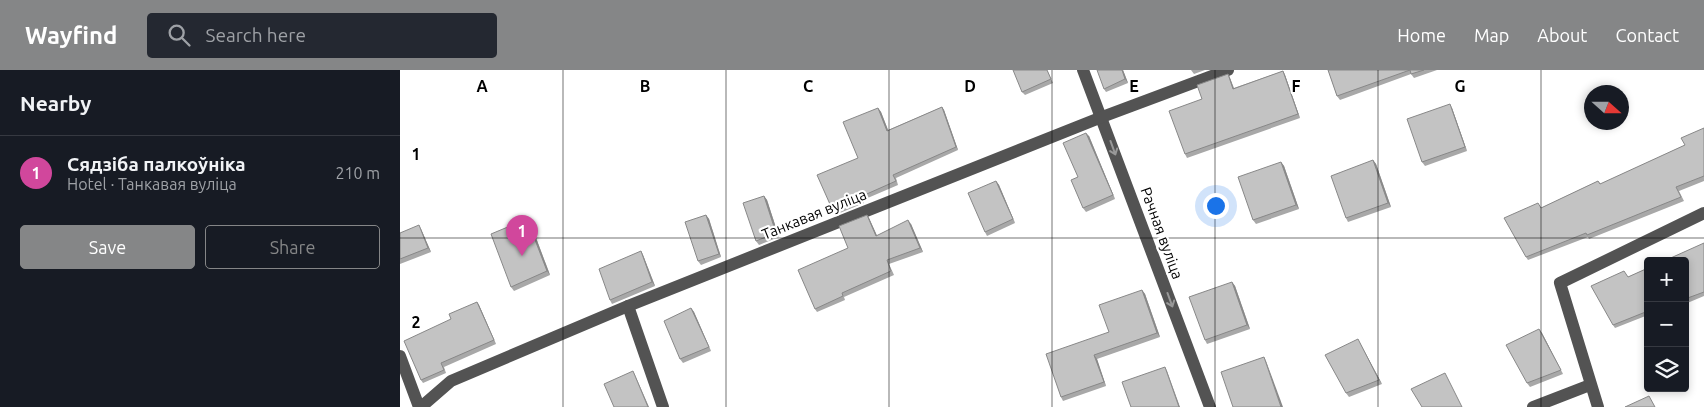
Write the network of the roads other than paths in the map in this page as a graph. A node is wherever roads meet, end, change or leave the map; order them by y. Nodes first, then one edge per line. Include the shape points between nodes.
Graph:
1 (1083, 70) edge
2 (1228, 70) edge
3 (1102, 117) junction
4 (1704, 213) edge
5 (628, 306) junction
6 (400, 356) edge
7 (1590, 385) junction
8 (420, 407) edge
9 (663, 407) edge
10 (1210, 407) edge
11 (1533, 407) edge
12 (1598, 407) edge

1 - 3 street, Рачная вуліца
2 - 3 street, Танкавая вуліца
3 - 5 street, Танкавая вуліца
3 -> 10 street, Рачная вуліца
4 - 7 street via 1560,283
5 - 8 street, Танкавая вуліца via 451,381
5 - 9 street
6 - 8 street, Танкавая вуліца
7 - 11 street
7 - 12 street

